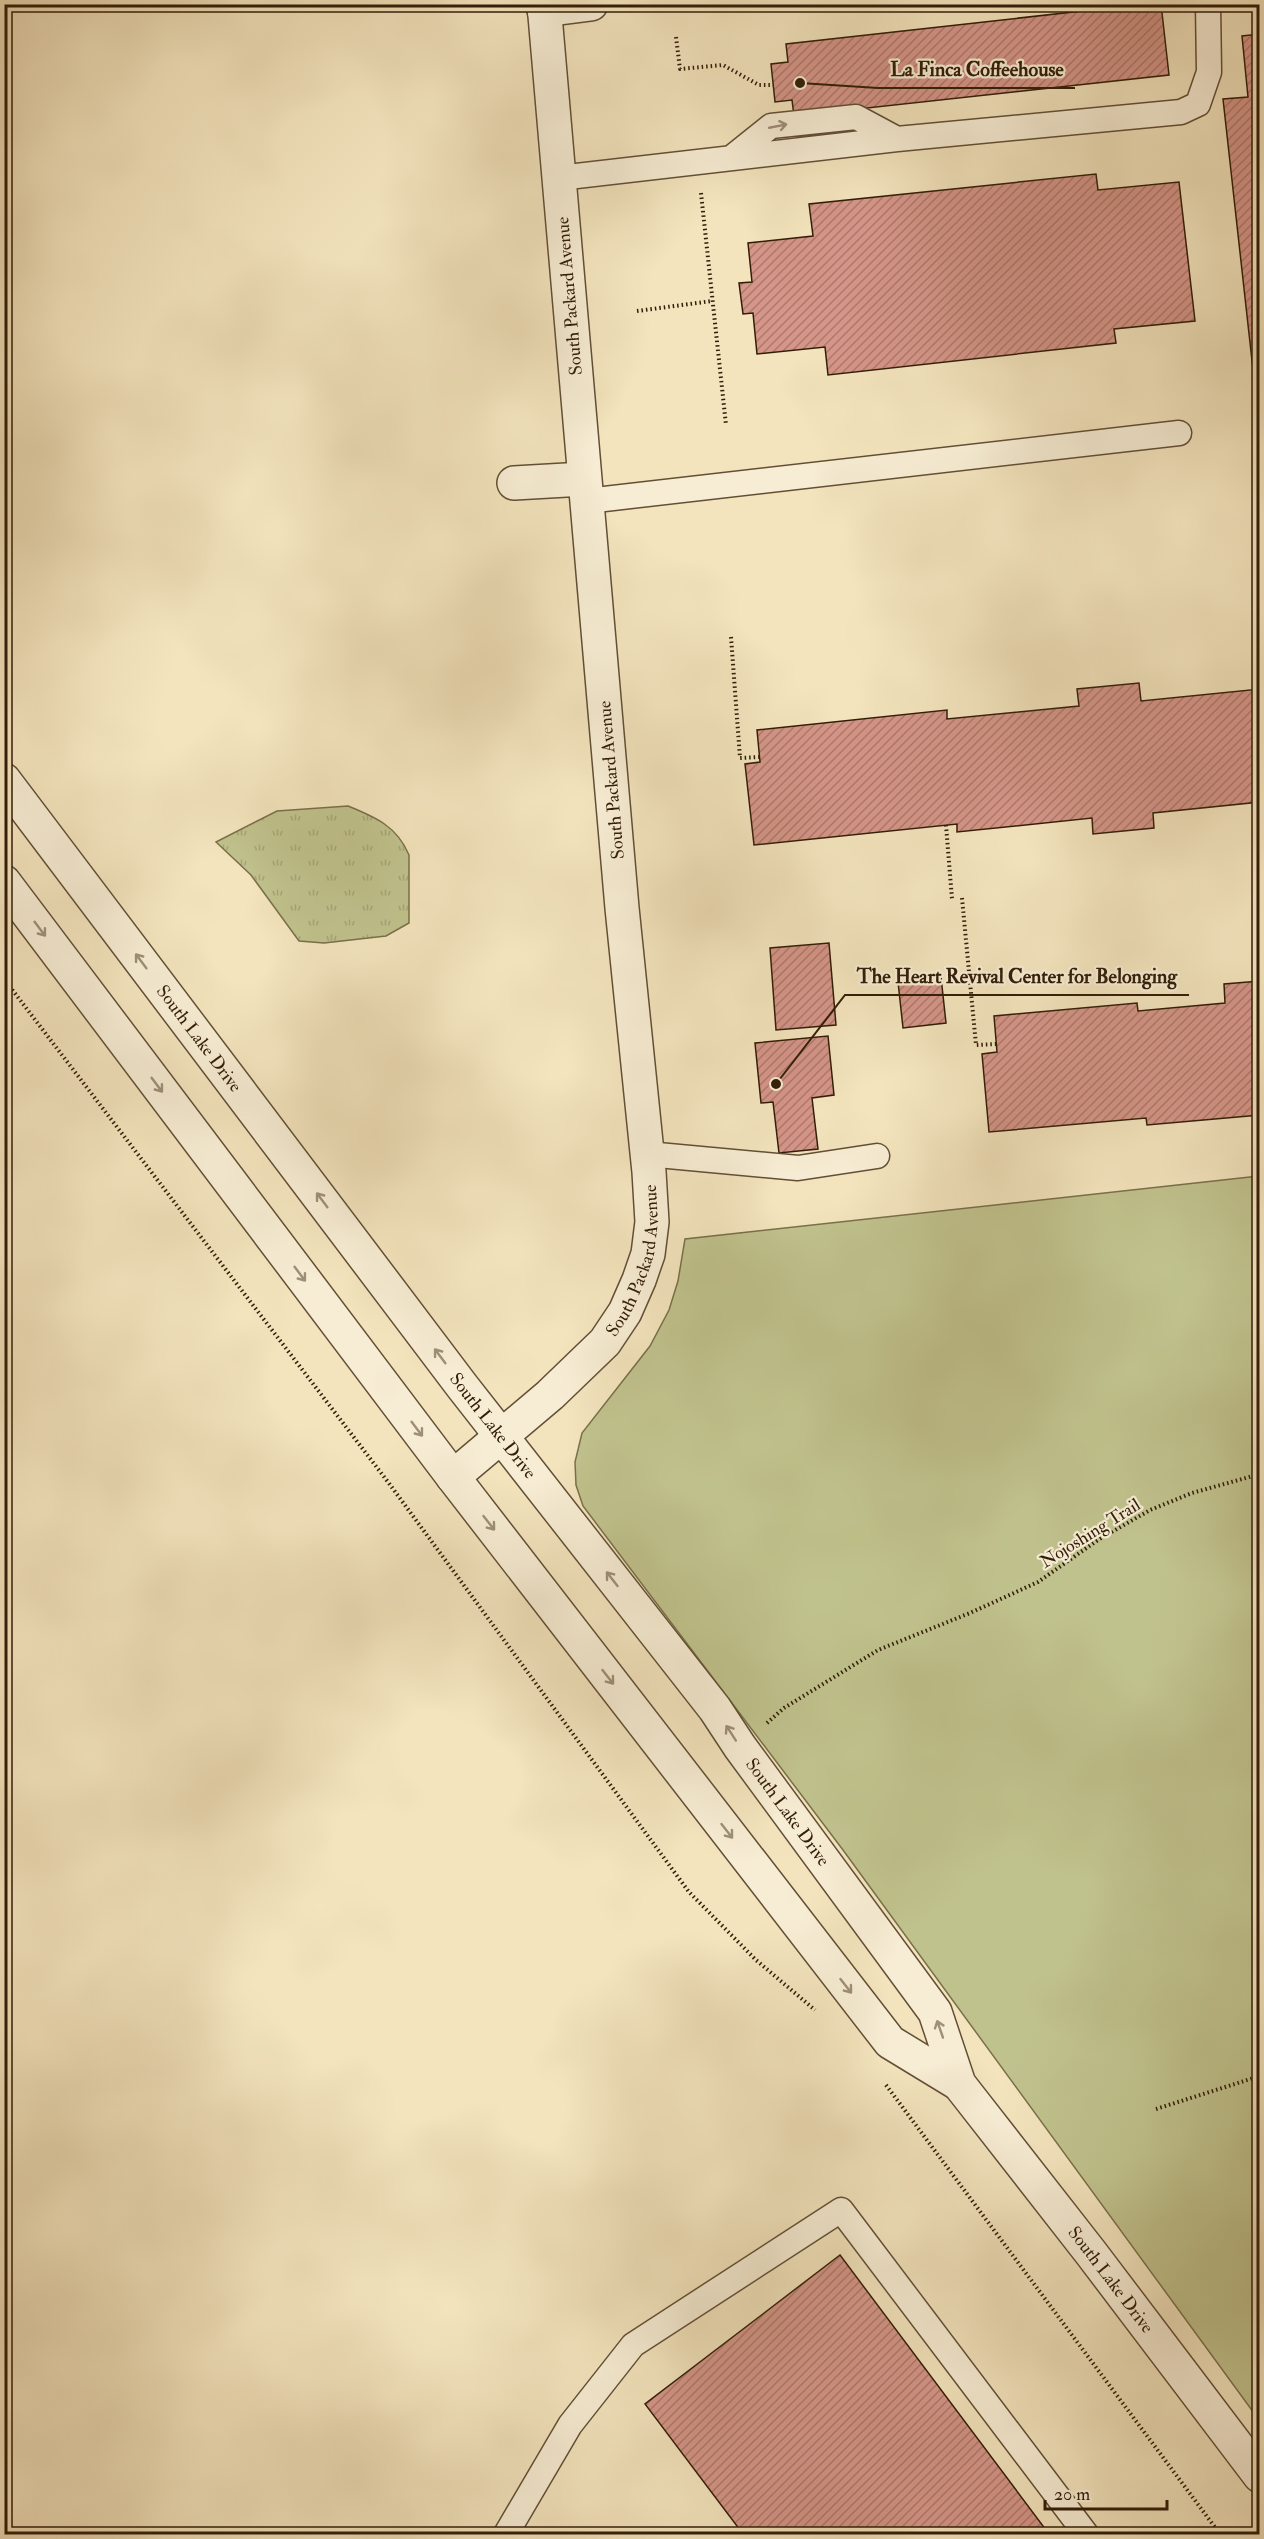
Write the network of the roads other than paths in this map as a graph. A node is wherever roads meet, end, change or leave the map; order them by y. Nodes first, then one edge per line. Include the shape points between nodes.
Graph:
1 (591, 4) edge
2 (1208, 4) edge
3 (544, 7) edge
4 (559, 178) junction
5 (1179, 433) dead end
6 (514, 483) dead end
7 (586, 490) junction
8 (4, 780) edge
9 (4, 882) edge
10 (647, 1154) junction
11 (878, 1156) dead end
12 (501, 1435) junction
13 (453, 1477) junction
14 (959, 2084) junction
15 (1260, 2476) edge
16 (506, 2535) edge
17 (1086, 2535) edge

1 - 3 street
2 - 4 lane via 1209,72 1198,104 1181,112 897,139
3 - 4 street, South Packard Avenue
4 - 7 street, South Packard Avenue
5 - 7 lane
6 - 7 street
7 - 10 street, South Packard Avenue
12 -> 8 street, South Lake Drive
9 -> 13 street, South Lake Drive
10 - 11 lane via 798,1168
10 - 12 street, South Packard Avenue via 652,1222 648,1254 625,1312 605,1342
12 - 13 street, South Packard Avenue
14 -> 12 street, South Lake Drive via 935,2012 715,1709
13 -> 14 street, South Lake Drive via 890,2042
14 - 15 street, South Lake Drive
16 - 17 lane via 570,2425 633,2345 842,2210

